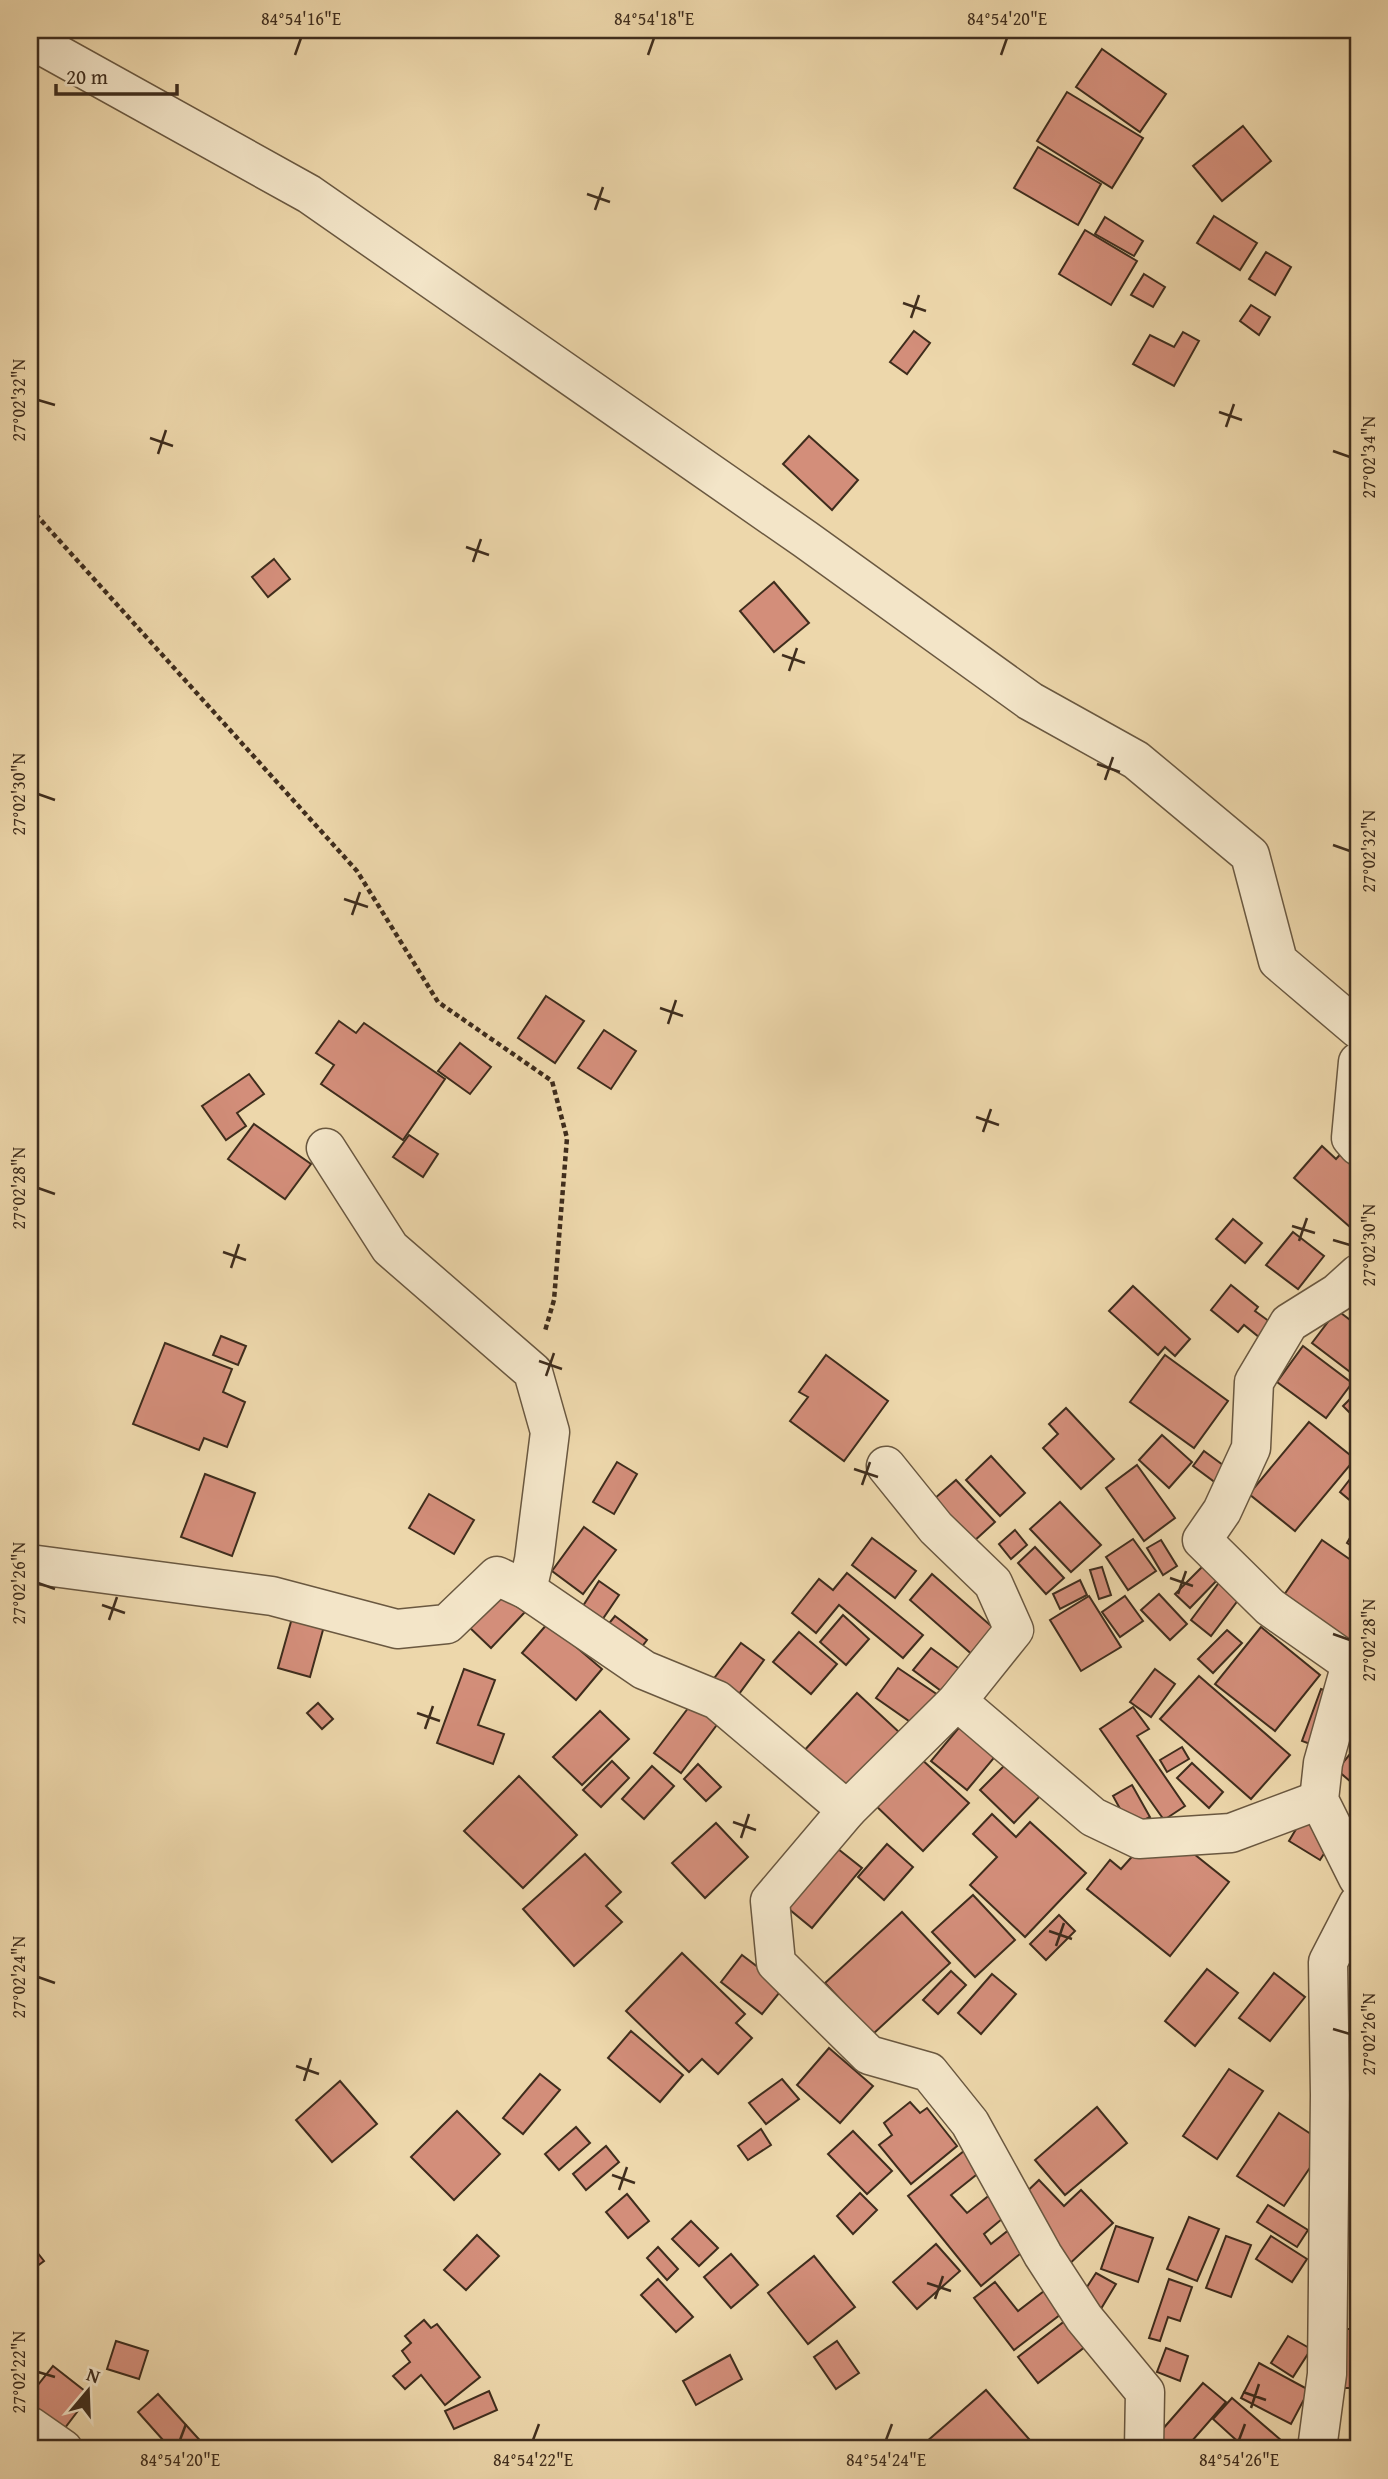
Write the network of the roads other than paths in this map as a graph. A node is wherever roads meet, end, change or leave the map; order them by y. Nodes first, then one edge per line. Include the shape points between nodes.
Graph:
1 (30, 39) edge
2 (1358, 1030) edge
3 (1358, 1062) edge
4 (1358, 1146) edge
5 (326, 1148) dead end
6 (1358, 1273) edge
7 (887, 1466) dead end
8 (30, 1564) edge
9 (527, 1590) junction
10 (1354, 1661) edge
11 (957, 1701) junction
12 (1319, 1800) junction
13 (847, 1810) junction
14 (1358, 1878) edge
15 (1358, 1904) edge
16 (1344, 2218) edge
17 (30, 2426) edge
18 (63, 2449) edge
19 (1144, 2449) edge
20 (1317, 2449) edge

1 - 2 street via 309,194 1030,701 1136,760 1250,855 1278,961
3 - 4 street via 1351,1138
5 - 9 street via 390,1248 533,1371 550,1432
6 - 10 street via 1337,1293 1289,1323 1254,1382 1251,1448 1222,1511 1202,1540 1269,1607
7 - 11 street via 936,1528 993,1583 1014,1630
8 - 9 street via 272,1596 397,1629 447,1624 497,1576
9 - 13 street via 644,1670 718,1700
10 - 12 street via 1323,1763
11 - 12 street via 1093,1817 1139,1839 1231,1833
11 - 13 street
12 - 14 street
13 - 19 street via 770,1901 776,1963 869,2055 929,2072 970,2123 1042,2255 1084,2318 1145,2392
15 - 16 street via 1328,1962
16 - 20 street
17 - 18 street

